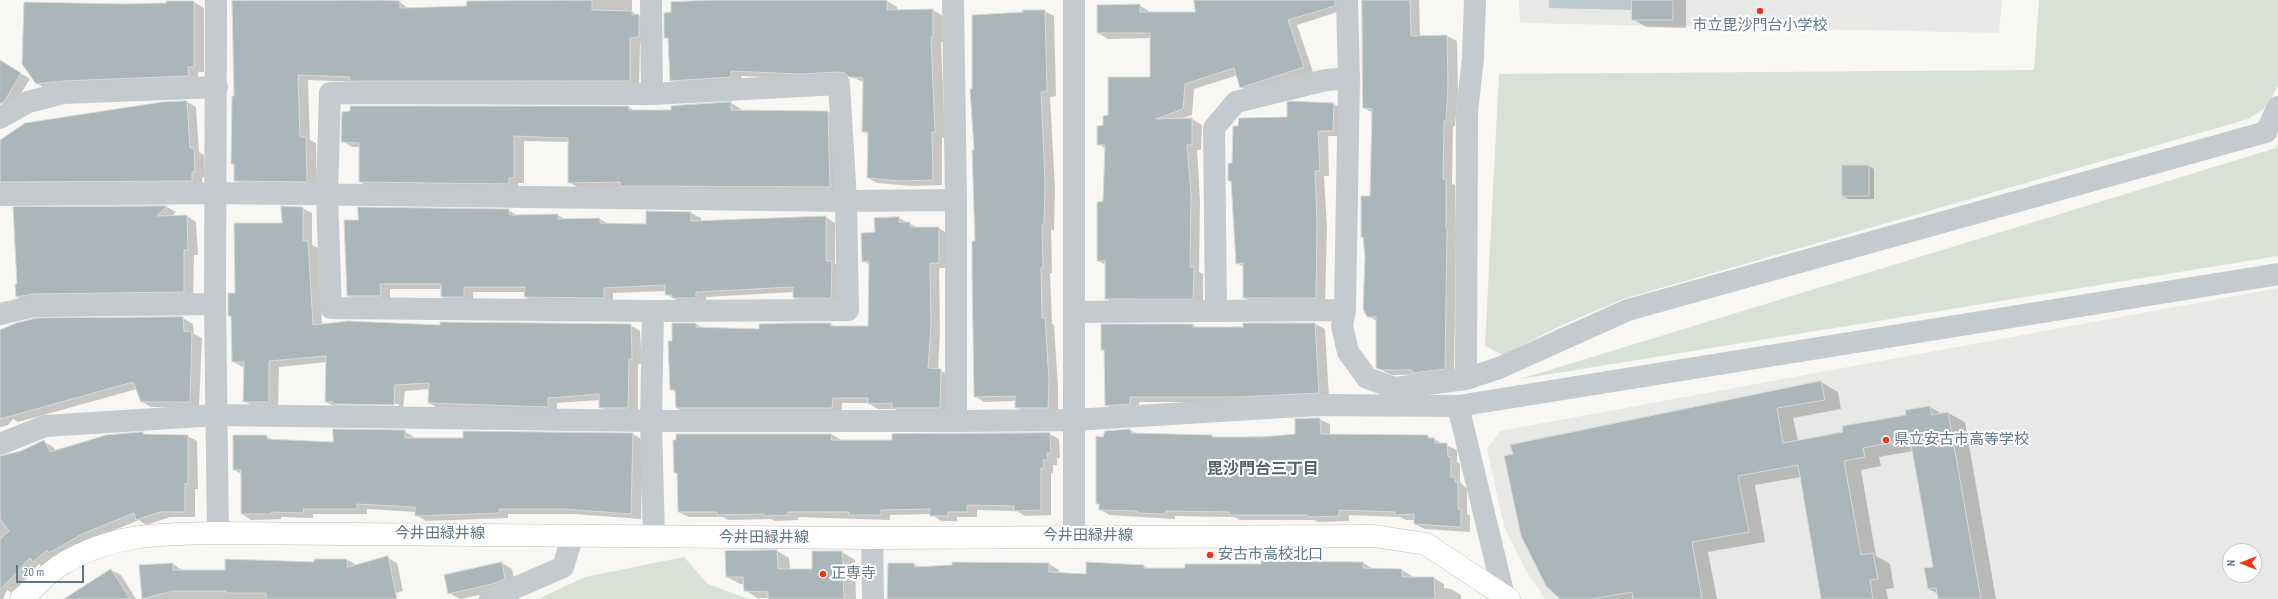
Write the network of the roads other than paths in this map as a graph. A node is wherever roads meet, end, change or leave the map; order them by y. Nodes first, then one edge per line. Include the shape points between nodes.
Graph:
1 (216, 0) edge
2 (651, 0) edge
3 (953, 0) edge
4 (1074, 0) edge
5 (1348, 0) edge
6 (1475, 0) edge
7 (1349, 78) junction
8 (217, 87) junction
9 (652, 94) junction
10 (2278, 107) edge
11 (0, 118) edge
12 (215, 193) junction
13 (0, 195) edge
14 (327, 195) junction
15 (956, 200) junction
16 (846, 201) junction
17 (2278, 274) edge
18 (215, 304) junction
19 (1216, 310) junction
20 (1344, 310) junction
21 (653, 311) junction
22 (1075, 312) junction
23 (0, 314) edge
24 (1466, 379) junction
25 (1458, 406) junction
26 (217, 415) junction
27 (1074, 420) junction
28 (651, 421) junction
29 (956, 421) junction
30 (0, 444) edge
31 (218, 533) junction
32 (572, 535) junction
33 (1074, 536) junction
34 (654, 537) junction
35 (872, 538) junction
36 (1506, 597) edge
37 (21, 599) edge
38 (490, 599) edge
39 (873, 599) edge

1 - 8 street
2 - 9 street
3 - 15 street
4 - 22 street
5 - 7 street
6 - 24 street via 1473,58 1467,112
7 - 19 street via 1326,80 1236,102 1214,128
7 - 20 street
8 - 11 street via 63,92 28,102
8 - 12 street
9 - 14 street via 330,93
9 - 16 street via 839,84
10 - 24 street via 2266,132 1628,310 1499,368
12 - 13 street
12 - 14 street
12 - 18 street
14 - 16 street
14 - 21 street via 331,308
15 - 16 street
15 - 29 street
16 - 21 street via 848,310
17 - 25 street
18 - 23 street via 34,306
18 - 26 street
19 - 20 street
19 - 22 street
20 - 24 street via 1342,326 1348,352 1367,378 1395,388
21 - 28 street
22 - 27 street
25 - 27 street via 1316,405
25 - 36 street
26 - 28 street
26 - 30 street via 45,426
26 - 31 street
27 - 29 street
27 - 33 street
28 - 29 street
28 - 34 street
31 - 32 main road, 今井田緑井線
31 - 37 main road, 今井田緑井線 via 153,534 103,544 63,564
32 - 34 main road, 今井田緑井線
32 - 38 street via 563,567
33 - 35 main road, 今井田緑井線
33 - 36 main road, 今井田緑井線 via 1374,536 1426,544
34 - 35 main road, 今井田緑井線
35 - 39 street

